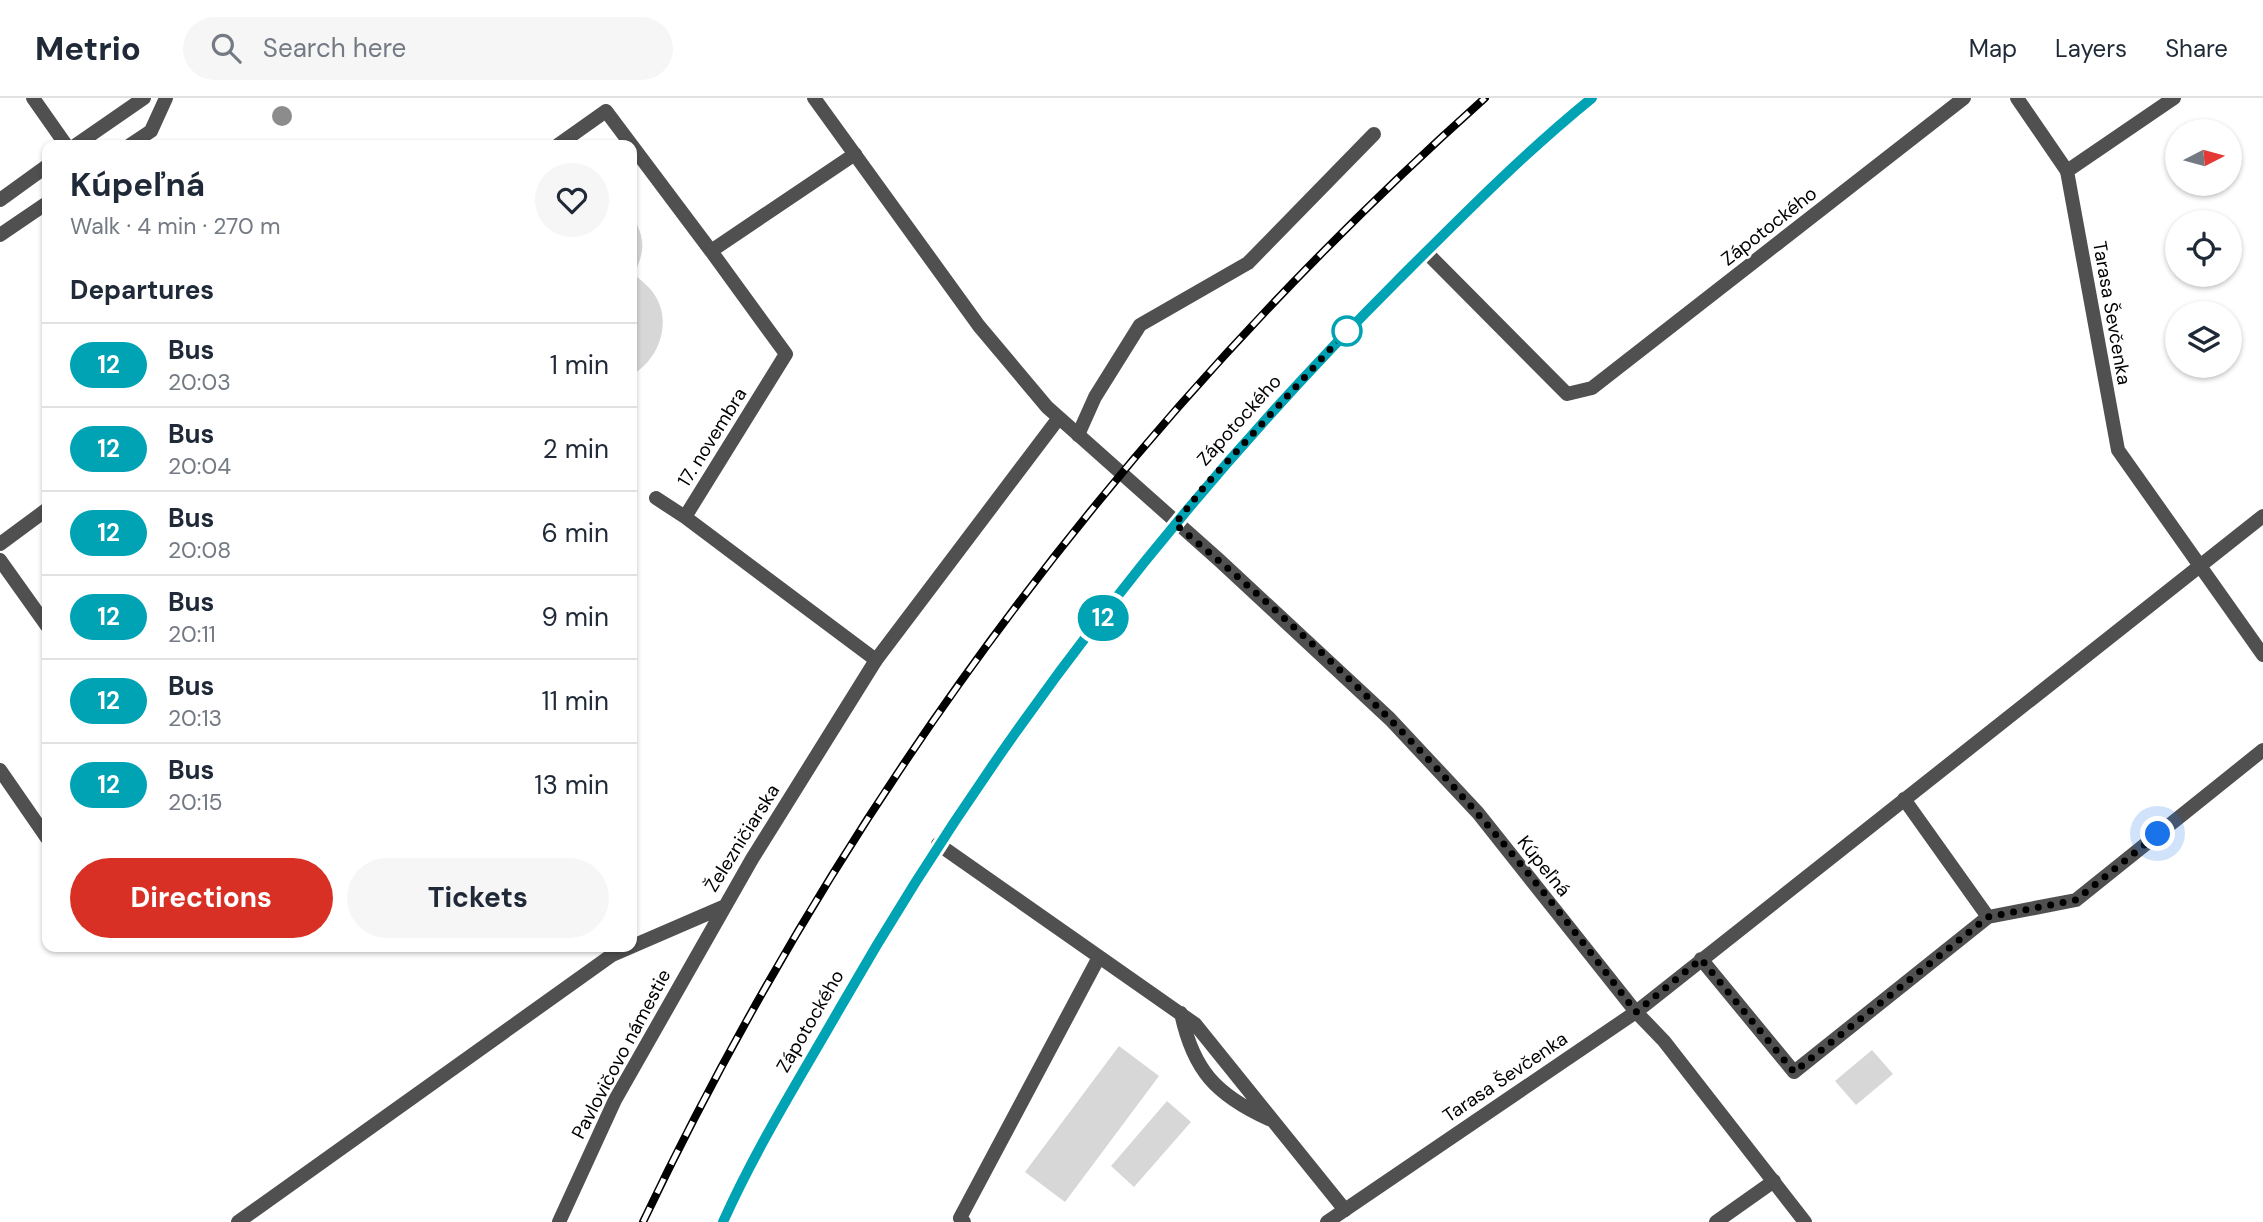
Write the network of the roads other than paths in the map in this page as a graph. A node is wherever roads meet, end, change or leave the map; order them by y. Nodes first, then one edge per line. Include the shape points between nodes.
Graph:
1 (33, 98) edge
2 (144, 98) edge
3 (166, 98) edge
4 (814, 98) edge
5 (1592, 98) edge
6 (1964, 98) edge
7 (2017, 98) edge
8 (2174, 98) edge
9 (1374, 134) dead end
10 (62, 140) edge
11 (83, 140) edge
12 (138, 140) edge
13 (565, 140) edge
14 (628, 140) edge
15 (637, 153) edge
16 (855, 154) junction
17 (42, 169) edge
18 (2067, 170) junction
19 (4, 194) edge
20 (42, 206) edge
21 (0, 235) edge
22 (710, 251) junction
23 (1426, 252) junction
24 (1058, 419) junction
25 (1078, 435) junction
26 (656, 498) dead end
27 (42, 513) edge
28 (2263, 516) edge
29 (685, 517) junction
30 (1175, 524) junction
31 (0, 544) edge
32 (0, 560) edge
33 (2199, 566) junction
34 (42, 619) edge
35 (2263, 654) edge
36 (876, 660) junction
37 (2263, 750) edge
38 (0, 770) edge
39 (1904, 799) junction
40 (42, 831) edge
41 (938, 844) junction
42 (723, 907) junction
43 (1988, 917) junction
44 (637, 944) edge
45 (619, 952) edge
46 (1099, 957) junction
47 (1701, 959) junction
48 (1636, 1012) junction
49 (1181, 1013) junction
50 (1274, 1122) junction
51 (1774, 1181) junction
52 (1345, 1210) junction
53 (961, 1221) edge
54 (238, 1222) edge
55 (559, 1222) edge
56 (723, 1222) edge
57 (1326, 1222) edge
58 (1716, 1222) edge
59 (1805, 1222) edge

1 - 10 street
2 - 11 street
3 - 12 street via 151,131
4 - 16 street, Kúpeľná
5 - 23 street, Zápotockého via 1544,137
6 - 23 street, Zápotockého via 1592,388 1567,394
7 - 18 street
8 - 18 street
9 - 25 street via 1248,263 1140,325 1095,397
13 - 14 street, 17. novembra via 606,111
15 - 22 street, 17. novembra
16 - 22 street
16 - 24 street, Kúpeľná via 979,326
17 - 19 street
18 - 33 street, Tarasa Ševčenka via 2118,450
20 - 21 street
22 - 29 street, 17. novembra via 786,354
23 - 30 street, Zápotockého via 1338,340
24 - 25 street, Kúpeľná
24 - 36 street, Železničiarska
25 - 30 street, Kúpeľná
26 - 29 street
27 - 31 street
28 - 33 street, Tarasa Ševčenka
29 - 36 street, 17. novembra
30 - 41 street, Zápotockého via 1024,722
30 - 48 street, Kúpeľná via 1390,719 1478,813
32 - 34 street
33 - 35 street, Tarasa Ševčenka
33 - 39 street, Tarasa Ševčenka
36 - 42 street, Železničiarska
37 - 43 street via 2076,900
38 - 40 street
39 - 43 street
39 - 47 street, Tarasa Ševčenka
41 - 46 street
41 - 56 street, Zápotockého via 787,1101
42 - 44 street, Železničiarska
42 - 55 street, Pavlovičovo námestie via 615,1100
43 - 47 street via 1794,1072
45 - 54 street, Železničiarska
46 - 49 street
46 - 53 street
47 - 48 street, Tarasa Ševčenka
48 - 51 street, Kúpeľná
48 - 52 street, Tarasa Ševčenka
49 - 50 street via 1195,1024
49 - 50 street via 1188,1048 1208,1077 1238,1105
50 - 52 street
51 - 58 street
51 - 59 street, Kúpeľná
52 - 57 street, Tarasa Ševčenka

